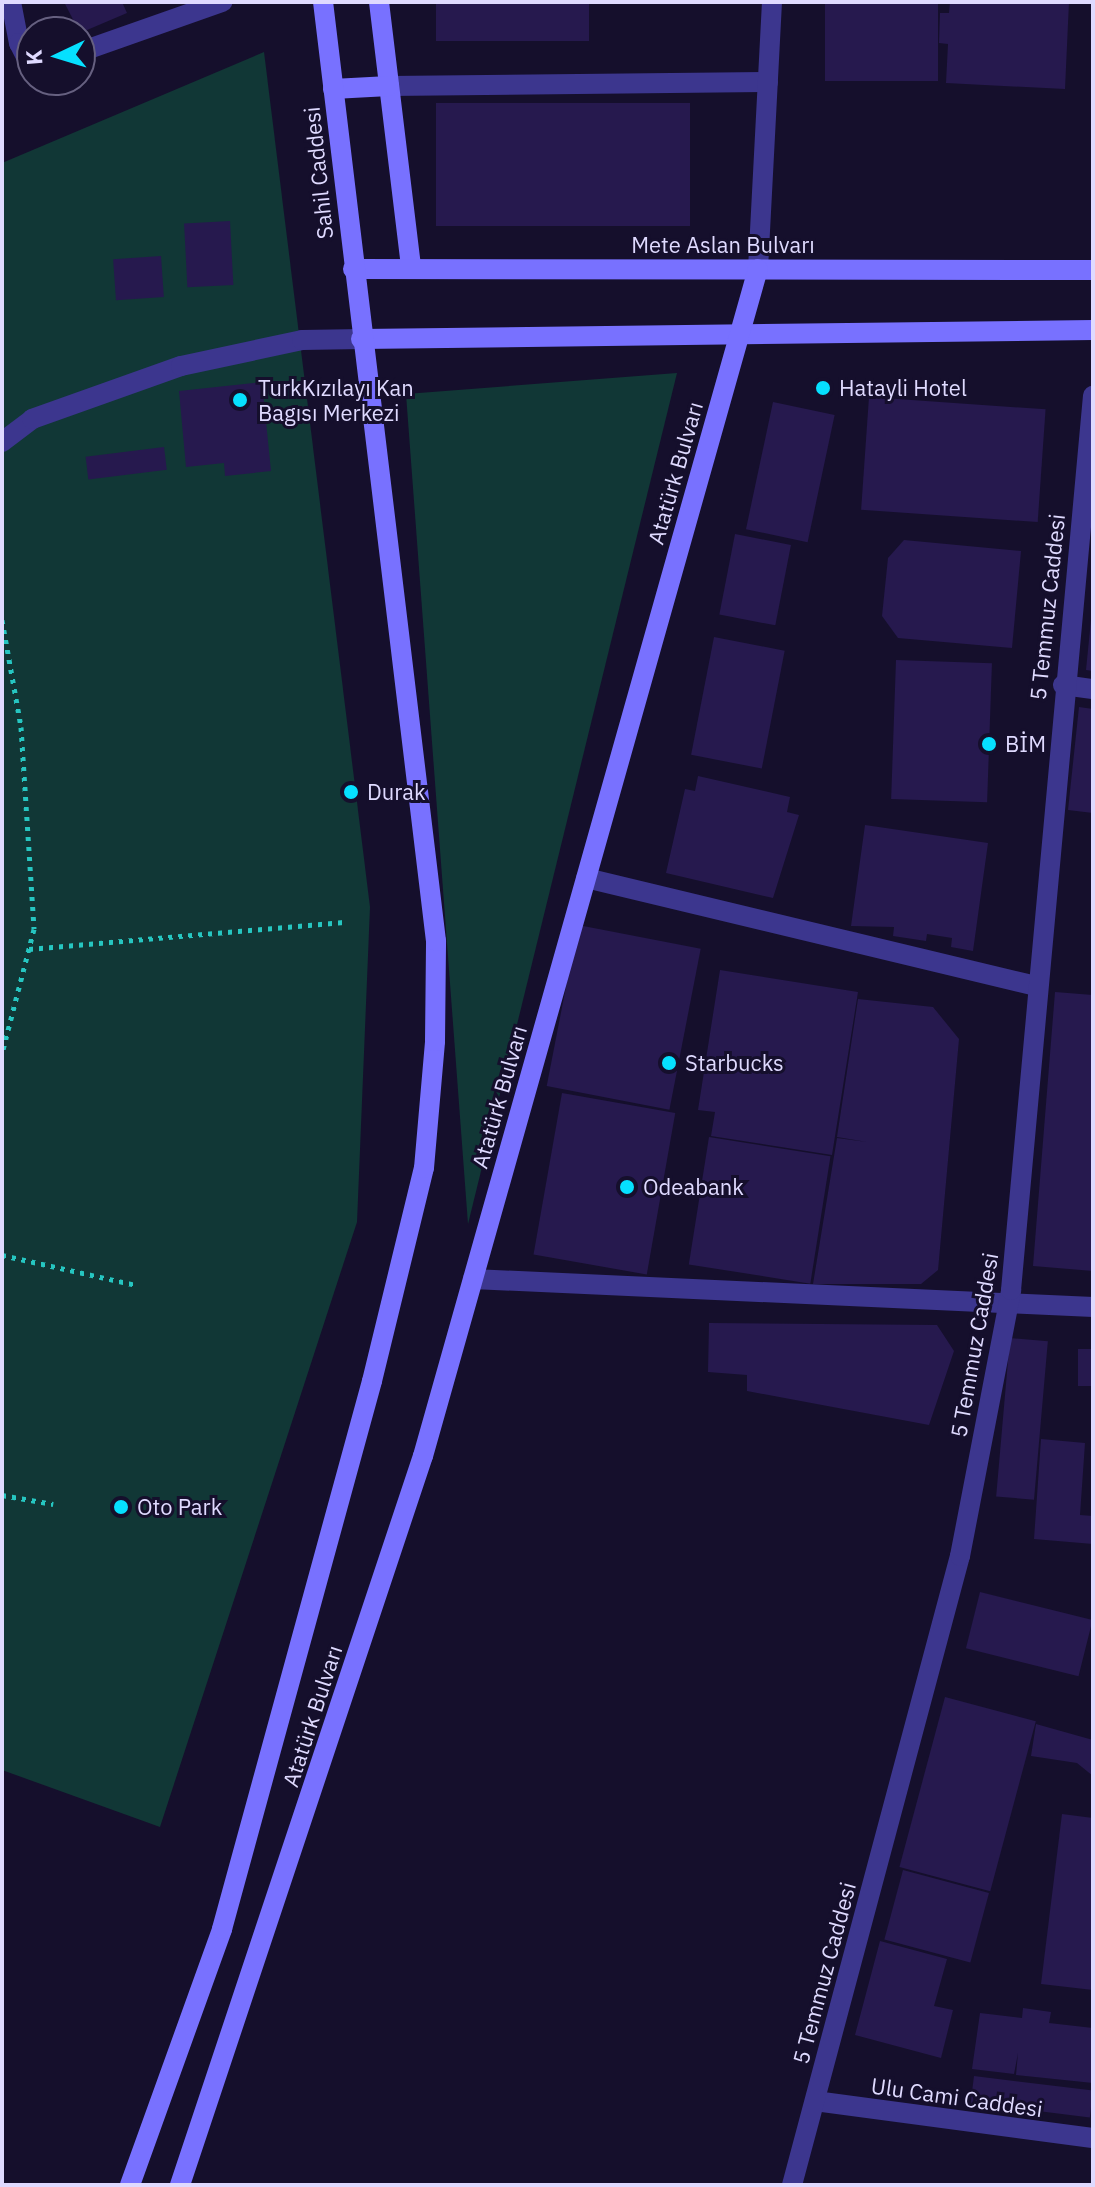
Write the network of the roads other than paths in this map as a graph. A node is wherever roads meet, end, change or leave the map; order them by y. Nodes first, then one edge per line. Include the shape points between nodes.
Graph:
1 (11, 2) edge
2 (222, 2) edge
3 (323, 2) edge
4 (379, 2) edge
5 (772, 2) edge
6 (10, 44) edge
7 (96, 46) edge
8 (768, 82) junction
9 (389, 86) junction
10 (333, 89) junction
11 (411, 266) junction
12 (353, 269) junction
13 (758, 269) junction
14 (1093, 270) edge
15 (1093, 330) edge
16 (361, 339) junction
17 (739, 339) junction
18 (1093, 396) edge
19 (2, 442) edge
20 (1063, 685) junction
21 (1093, 689) edge
22 (586, 878) junction
23 (1036, 986) junction
24 (473, 1279) junction
25 (1008, 1305) junction
26 (1093, 1307) edge
27 (815, 2101) junction
28 (1093, 2138) edge
29 (130, 2185) edge
30 (180, 2185) edge
31 (792, 2185) edge

1 - 6 street
2 - 7 street
3 - 10 street, Sahil Caddesi
4 - 9 street
5 - 8 street, Atatürk Bulvarı
8 - 9 street
8 - 13 street, Atatürk Bulvarı
9 - 10 street
9 - 11 street
10 - 12 street, Sahil Caddesi
11 - 12 street, Mete Aslan Bulvarı
11 - 13 street, Mete Aslan Bulvarı
12 - 16 street, Sahil Caddesi
13 - 14 street, Mete Aslan Bulvarı
13 - 17 street, Atatürk Bulvarı
15 - 17 street
16 - 17 street
16 - 19 street via 302,340 181,366 32,419
16 - 29 street, Atatürk Bulvarı via 436,941 424,1168 222,1929
17 - 22 street, Atatürk Bulvarı
18 - 20 street, 5 Temmuz Caddesi
20 - 21 street
20 - 23 street, 5 Temmuz Caddesi
22 - 23 street
22 - 24 street, Atatürk Bulvarı
23 - 25 street, 5 Temmuz Caddesi
24 - 25 street
24 - 30 street, Atatürk Bulvarı via 423,1456
25 - 26 street
25 - 27 street, 5 Temmuz Caddesi via 960,1556
27 - 28 street, Ulu Cami Caddesi
27 - 31 street, 5 Temmuz Caddesi

